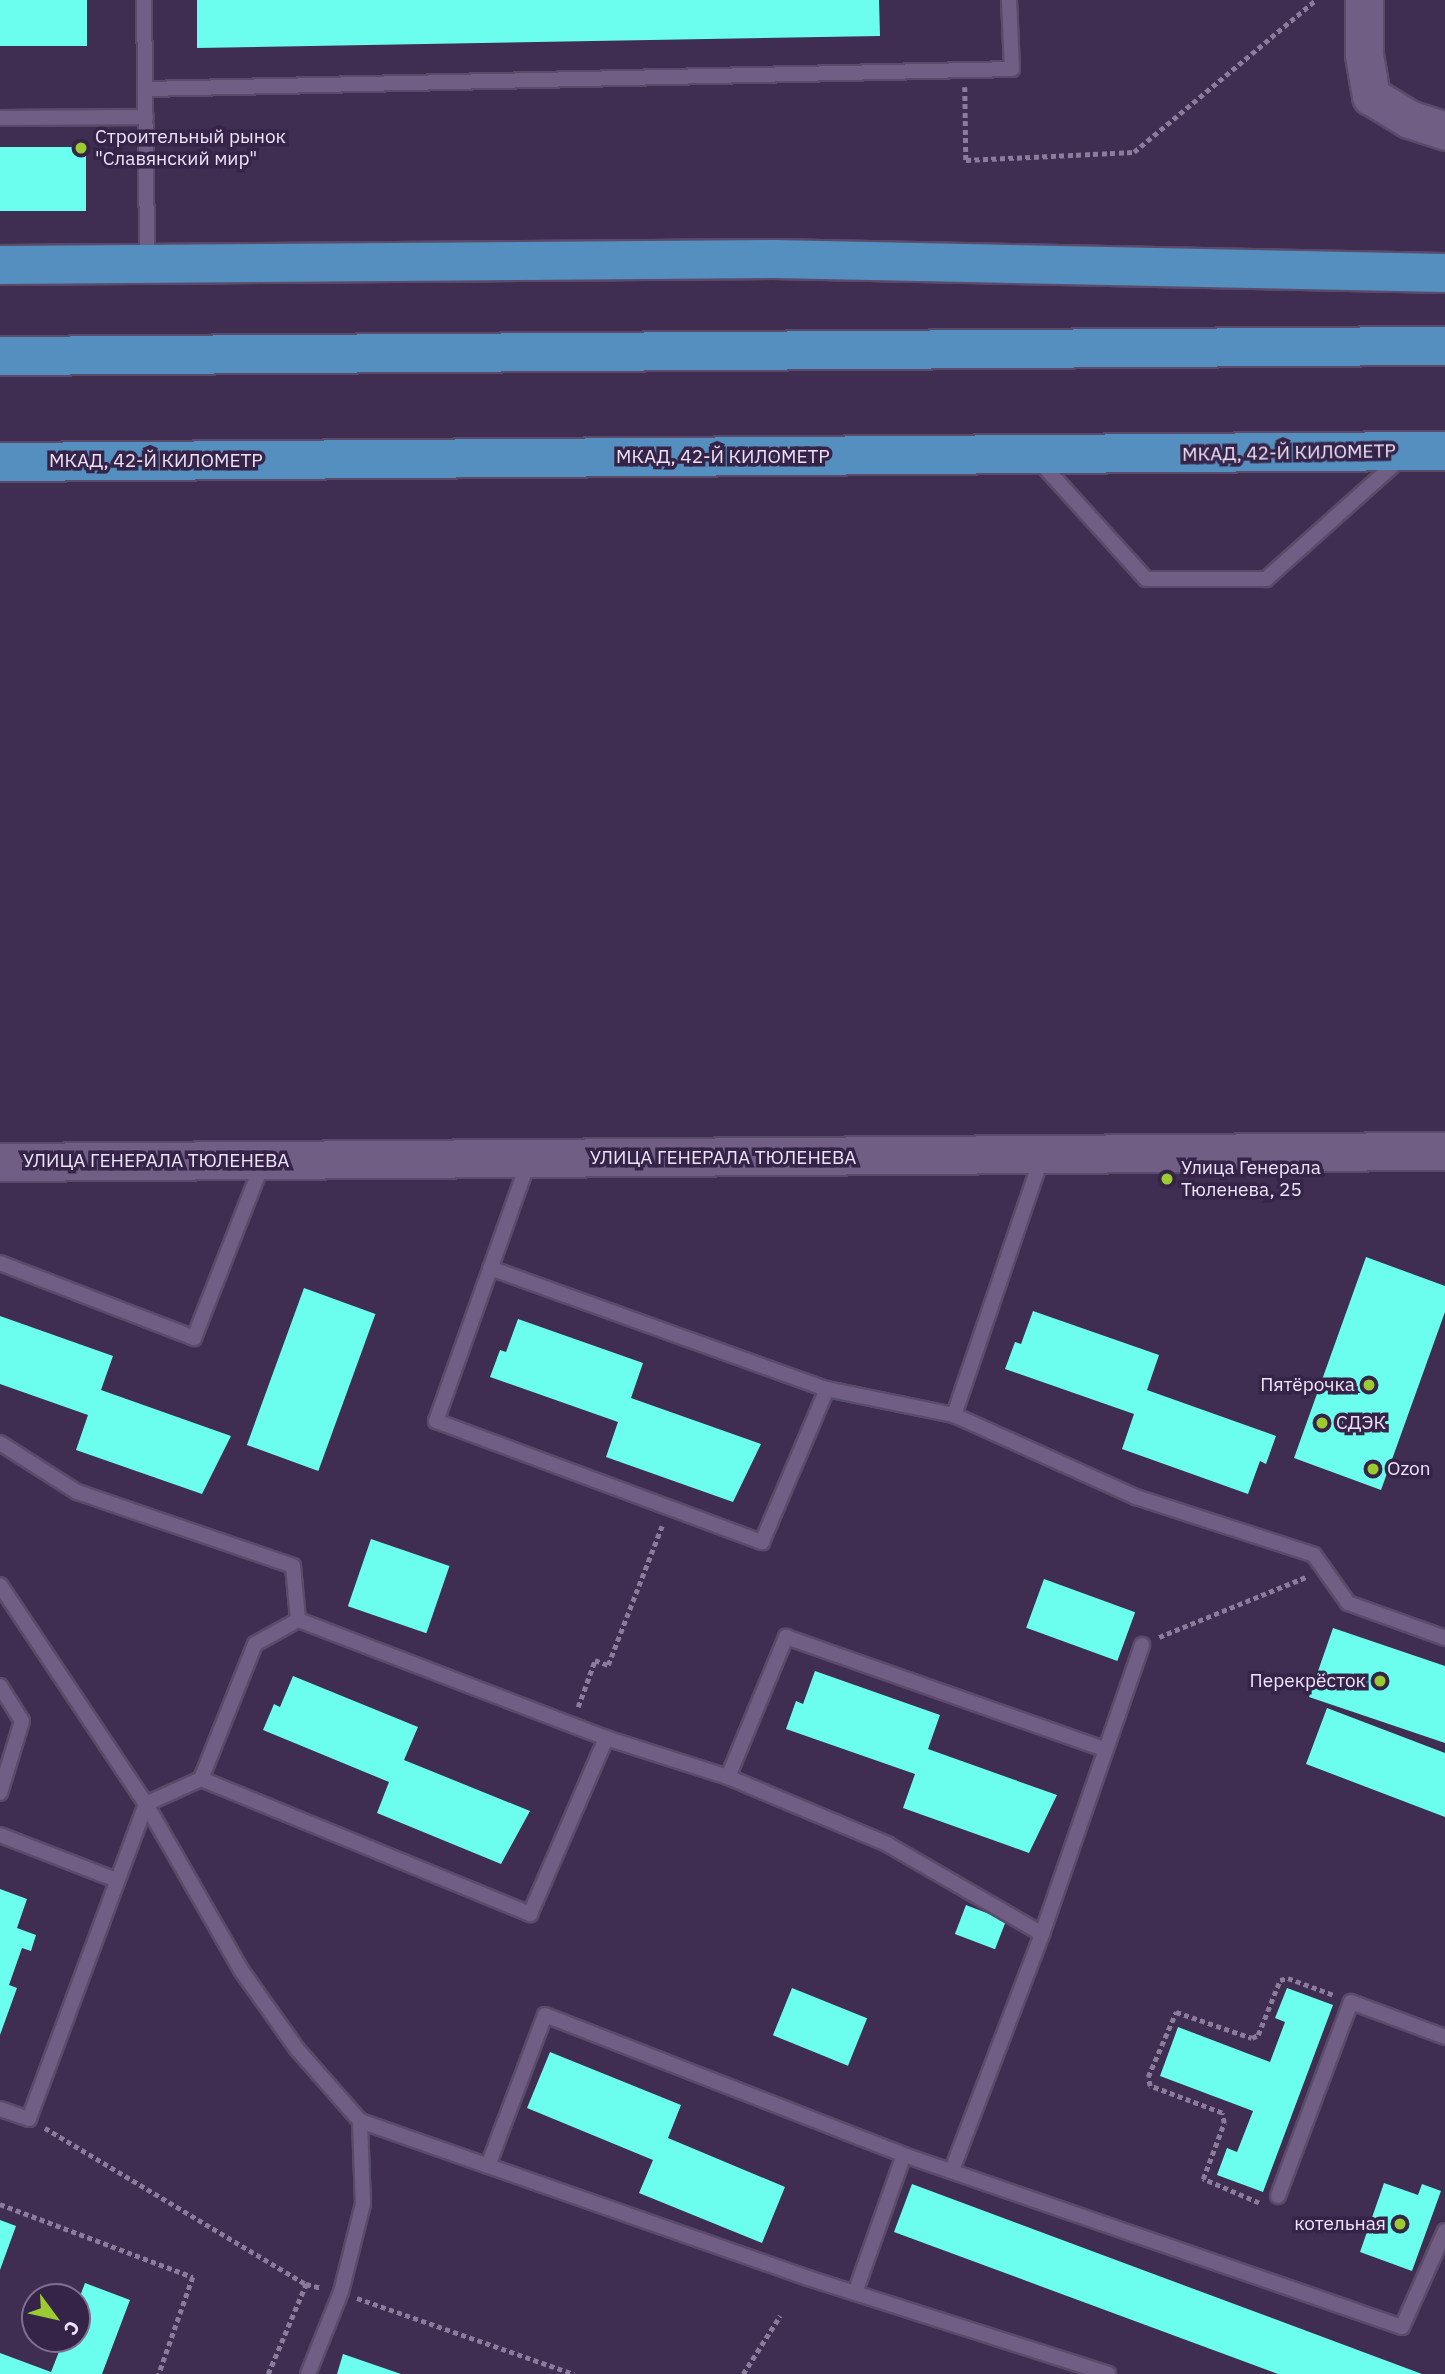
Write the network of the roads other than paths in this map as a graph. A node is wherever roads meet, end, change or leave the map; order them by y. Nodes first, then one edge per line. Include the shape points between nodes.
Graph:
1 (144, 0) edge
2 (1009, 0) edge
3 (1364, 0) edge
4 (146, 89) junction
5 (146, 117) junction
6 (0, 118) edge
7 (1445, 131) edge
8 (146, 264) junction
9 (0, 265) edge
10 (1445, 273) edge
11 (1445, 346) edge
12 (0, 356) edge
13 (1427, 451) edge
14 (1034, 455) junction
15 (0, 462) edge
16 (1445, 1151) edge
17 (1042, 1157) junction
18 (530, 1159) junction
19 (263, 1161) junction
20 (0, 1162) edge
21 (0, 1263) edge
22 (490, 1268) junction
23 (827, 1389) junction
24 (954, 1415) junction
25 (0, 1443) edge
26 (0, 1585) edge
27 (298, 1620) junction
28 (1445, 1638) edge
29 (1142, 1645) road end
30 (0, 1686) edge
31 (606, 1738) junction
32 (1106, 1750) junction
33 (728, 1776) junction
34 (201, 1779) junction
35 (0, 1793) edge
36 (146, 1804) junction
37 (0, 1835) edge
38 (116, 1880) junction
39 (1042, 1934) junction
40 (1445, 2037) edge
41 (0, 2109) edge
42 (360, 2120) junction
43 (904, 2155) junction
44 (488, 2166) junction
45 (952, 2170) junction
46 (1278, 2196) road end
47 (1445, 2231) edge
48 (1442, 2250) edge
49 (855, 2293) junction
50 (308, 2374) edge
51 (1108, 2374) edge

1 - 4 lane
2 - 4 lane via 1012,69
3 - 7 street via 1363,55 1371,96 1409,119
4 - 5 lane
5 - 6 lane
5 - 8 lane
8 - 9 highway
8 - 10 highway via 774,259
11 - 12 highway
13 - 14 highway, МКАД, 42-Й КИЛОМЕТР
13 - 14 lane via 1266,579 1146,579
14 - 15 highway, МКАД, 42-Й КИЛОМЕТР
16 - 17 street, УЛИЦА ГЕНЕРАЛА ТЮЛЕНЕВА
17 - 18 street, УЛИЦА ГЕНЕРАЛА ТЮЛЕНЕВА
17 - 24 lane
18 - 19 street, УЛИЦА ГЕНЕРАЛА ТЮЛЕНЕВА
18 - 22 lane
19 - 20 street, УЛИЦА ГЕНЕРАЛА ТЮЛЕНЕВА
19 - 21 lane via 194,1338
22 - 23 lane
22 - 23 lane via 436,1420 668,1509 762,1542
23 - 24 lane
24 - 28 lane via 1136,1497 1314,1555 1348,1603
25 - 27 lane via 77,1492 293,1566
26 - 36 lane
27 - 31 lane
27 - 34 lane via 255,1644
29 - 32 lane
30 - 35 lane via 22,1721
31 - 33 lane
31 - 34 lane via 530,1914
32 - 33 lane via 786,1637
32 - 39 lane
33 - 39 lane via 887,1844
34 - 36 lane
36 - 38 lane
36 - 42 lane via 241,1970 297,2049
37 - 38 lane
38 - 41 lane via 29,2119
39 - 45 lane
40 - 46 lane via 1351,2002
42 - 44 lane
42 - 50 lane via 363,2204 341,2292
43 - 44 lane via 545,2015
43 - 45 lane
43 - 49 lane
44 - 49 lane
45 - 48 lane via 1402,2326
47 - 48 lane
49 - 51 lane

